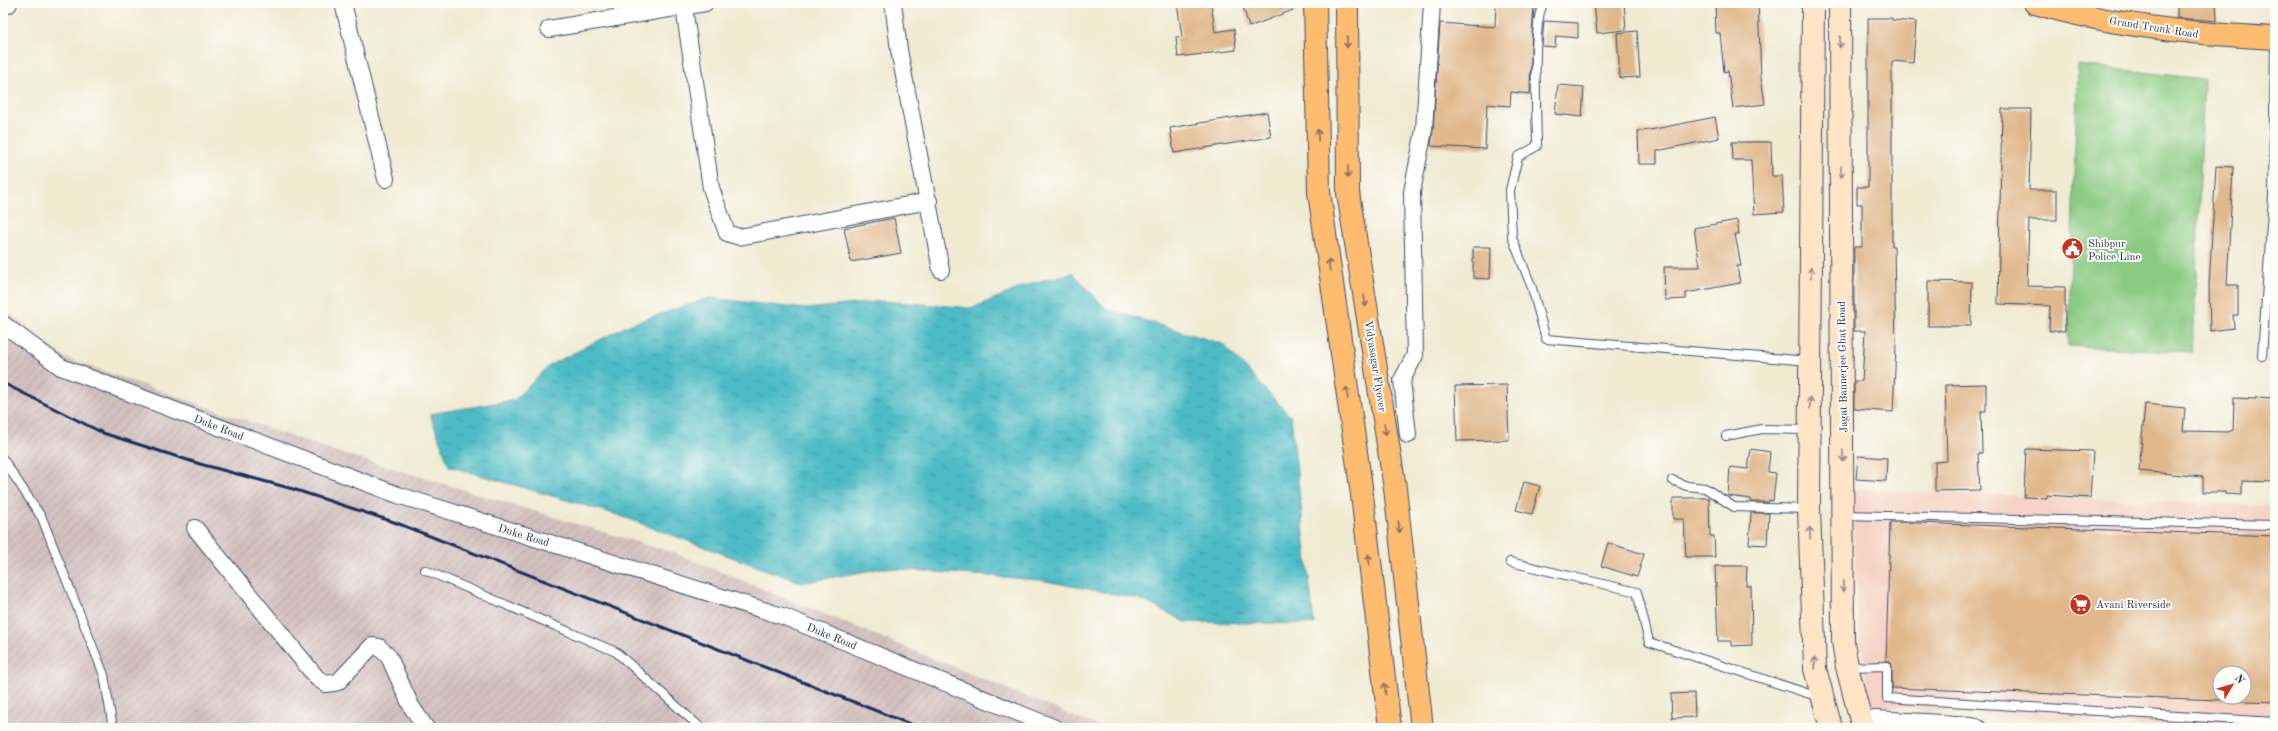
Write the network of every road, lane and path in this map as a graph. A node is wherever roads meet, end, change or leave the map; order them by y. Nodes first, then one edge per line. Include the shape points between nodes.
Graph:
1 (7, 3) edge
2 (343, 3) edge
3 (705, 3) edge
4 (893, 3) edge
5 (1315, 3) edge
6 (1347, 3) edge
7 (1432, 3) edge
8 (1544, 3) edge
9 (1813, 3) edge
10 (1840, 3) edge
11 (2035, 3) edge
12 (3, 4) edge
13 (684, 8) junction
14 (549, 29) dead end
15 (2275, 38) edge
16 (386, 179) dead end
17 (929, 201) junction
18 (941, 270) dead end
19 (3, 324) edge
20 (2262, 356) dead end
21 (1810, 361) junction
22 (1809, 430) junction
23 (1408, 435) dead end
24 (1726, 436) dead end
25 (3, 459) edge
26 (1672, 480) dead end
27 (1808, 509) junction
28 (1844, 515) junction
29 (2275, 526) edge
30 (195, 528) dead end
31 (1510, 562) dead end
32 (425, 570) dead end
33 (1847, 667) junction
34 (1822, 698) junction
35 (2275, 722) edge
36 (1862, 723) edge
37 (113, 728) edge
38 (426, 728) edge
39 (701, 728) edge
40 (1055, 728) edge
41 (1390, 728) edge
42 (1422, 728) edge
43 (1831, 728) edge
44 (1978, 728) edge

1 - 12 street
2 - 16 street
3 - 13 street
4 - 17 street via 899,50
41 -> 5 main road via 1361,487 1319,192
6 -> 42 main road, Vidyasagar Flyover via 1348,193 1395,488
7 - 23 street via 1424,130 1412,192 1415,355 1402,380
8 - 21 lane via 1538,16 1537,146 1518,157 1510,190 1512,237 1532,288 1546,338
21 -> 9 main road
10 -> 28 main road, Jagat Bannerjee Ghat Road
11 - 15 main road, Grand Trunk Road via 2082,16 2199,34
13 - 14 street
13 - 17 street via 711,188 727,234 739,237
15 - 20 lane via 2273,197
17 - 18 street
19 - 40 street, Duke Road via 61,367 398,495 785,617
22 -> 21 main road
22 - 24 lane via 1762,429
22 - 27 main road
25 - 37 lane via 42,518 104,675
26 - 27 lane via 1687,486 1705,488 1734,507
34 -> 27 main road via 1815,669
28 - 29 lane
28 -> 33 main road, Jagat Bannerjee Ghat Road via 1843,641
30 - 38 street via 317,678 326,684 338,682 372,646 379,648 389,656 411,706
31 - 34 lane via 1637,592 1649,642
32 - 39 lane via 616,652
33 - 35 lane via 1887,666 1887,698
33 - 36 main road, Jagat Bannerjee Ghat Road
34 - 43 main road
36 - 44 street via 1972,725

